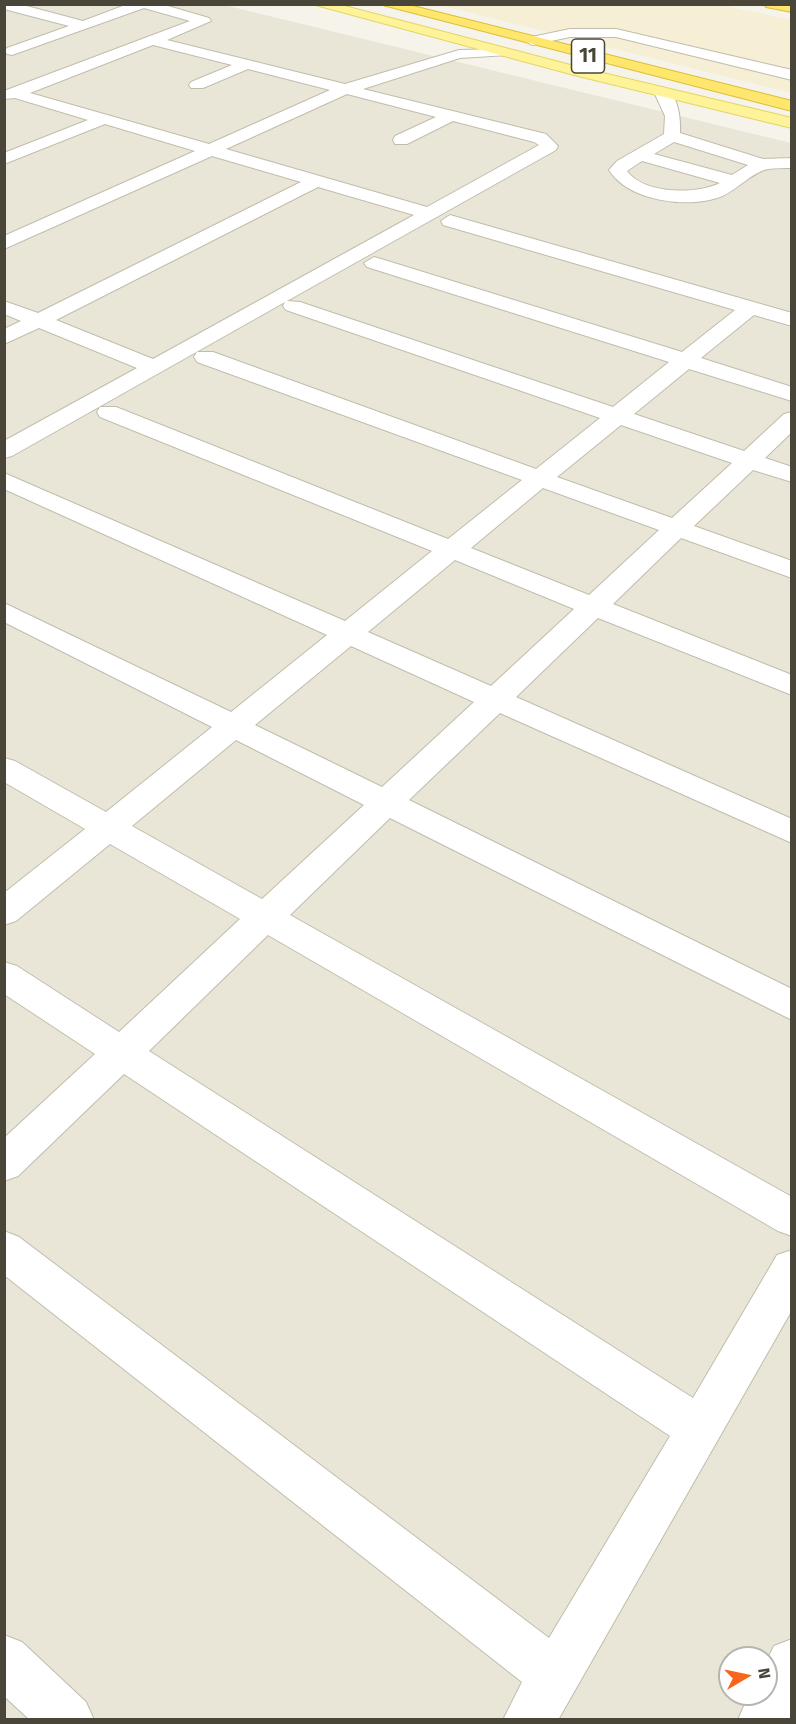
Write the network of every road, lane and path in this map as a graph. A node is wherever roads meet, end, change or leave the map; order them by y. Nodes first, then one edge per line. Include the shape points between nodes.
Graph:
1 (42, 4) edge
2 (143, 4) edge
3 (319, 4) edge
4 (386, 4) edge
5 (771, 4) edge
6 (4, 5) edge
7 (792, 8) edge
8 (25, 10) junction
9 (4, 17) edge
10 (85, 25) junction
11 (106, 31) dead end
12 (140, 39) junction
13 (532, 41) junction
14 (8, 50) edge
15 (503, 52) junction
16 (34, 57) dead end
17 (248, 64) junction
18 (792, 75) edge
19 (197, 85) dead end
20 (346, 88) junction
21 (662, 92) junction
22 (8, 93) edge
23 (792, 106) edge
24 (451, 116) junction
25 (104, 119) junction
26 (792, 123) edge
27 (672, 136) junction
28 (401, 140) dead end
29 (209, 150) junction
30 (640, 155) junction
31 (4, 159) edge
32 (762, 164) junction
33 (792, 164) edge
34 (316, 181) junction
35 (523, 181) dead end
36 (733, 181) junction
37 (428, 213) junction
38 (450, 221) junction
39 (4, 243) edge
40 (374, 263) junction
41 (293, 306) junction
42 (4, 308) edge
43 (750, 308) junction
44 (792, 320) edge
45 (39, 321) junction
46 (4, 338) edge
47 (205, 357) junction
48 (684, 361) junction
49 (155, 367) junction
50 (792, 394) edge
51 (108, 412) junction
52 (616, 416) junction
53 (792, 419) edge
54 (4, 452) edge
55 (748, 460) junction
56 (4, 474) edge
57 (792, 475) edge
58 (539, 478) junction
59 (4, 480) edge
60 (676, 528) junction
61 (451, 550) junction
62 (792, 570) edge
63 (593, 607) junction
64 (4, 611) edge
65 (347, 634) junction
66 (792, 686) edge
67 (495, 700) junction
68 (234, 726) junction
69 (4, 768) edge
70 (386, 803) junction
71 (108, 828) junction
72 (792, 832) edge
73 (4, 912) edge
74 (265, 918) junction
75 (4, 976) edge
76 (792, 1006) edge
77 (122, 1053) junction
78 (4, 1164) edge
79 (792, 1218) edge
80 (4, 1250) edge
81 (792, 1269) edge
82 (700, 1430) junction
83 (4, 1660) edge
84 (792, 1664) edge
85 (555, 1675) junction
86 (68, 1719) edge
87 (529, 1719) edge
88 (764, 1719) edge

1 - 8 street
2 - 10 street
2 - 12 street via 195,17
3 - 15 main road via 420,37
4 - 13 highway, 11
5 - 7 highway
6 - 8 street
8 - 9 street
8 - 10 street
10 - 11 street
10 - 14 street
12 - 17 street
12 - 22 street
12 - 22 street via 61,64
13 - 18 street via 570,33 616,33
13 - 23 highway, 11
14 - 16 street
15 - 20 street via 465,53 397,65 364,85
15 - 21 main road
17 - 19 street
17 - 20 street
20 - 24 street
20 - 29 street
21 - 26 main road
21 - 27 street via 673,116
22 - 25 street
24 - 28 street
24 - 37 street via 540,138 550,146
25 - 29 street
25 - 31 street
27 - 30 street
27 - 32 street
29 - 34 street
29 - 39 street
30 - 36 street
30 - 36 street via 623,165 619,175 626,182 655,192 705,195
32 - 33 street
32 - 36 street
34 - 37 street
34 - 45 street
35 - 38 street
37 - 49 street
38 - 40 street
38 - 43 street
40 - 41 street
40 - 48 street
41 - 47 street
41 - 52 street
42 - 45 street
43 - 44 street
43 - 48 street
45 - 46 street
45 - 49 street
47 - 51 street
47 - 58 street
48 - 50 street
48 - 52 street
49 - 54 street
51 - 56 street
51 - 61 street
52 - 55 street
52 - 58 street
53 - 55 street
55 - 57 street
55 - 60 street
58 - 60 street
58 - 61 street
59 - 65 street
60 - 62 street
60 - 63 street
61 - 63 street
61 - 65 street
63 - 66 street
63 - 67 street
64 - 68 street
65 - 67 street
65 - 68 street
67 - 70 street
67 - 72 street
68 - 70 street
68 - 71 street
69 - 71 street
70 - 74 street
70 - 76 street
71 - 73 street
71 - 74 street
74 - 77 street
74 - 79 street
75 - 77 street
77 - 78 street
77 - 82 street
80 - 85 street
81 - 82 street
82 - 85 street
83 - 86 street
84 - 88 street
85 - 87 street

